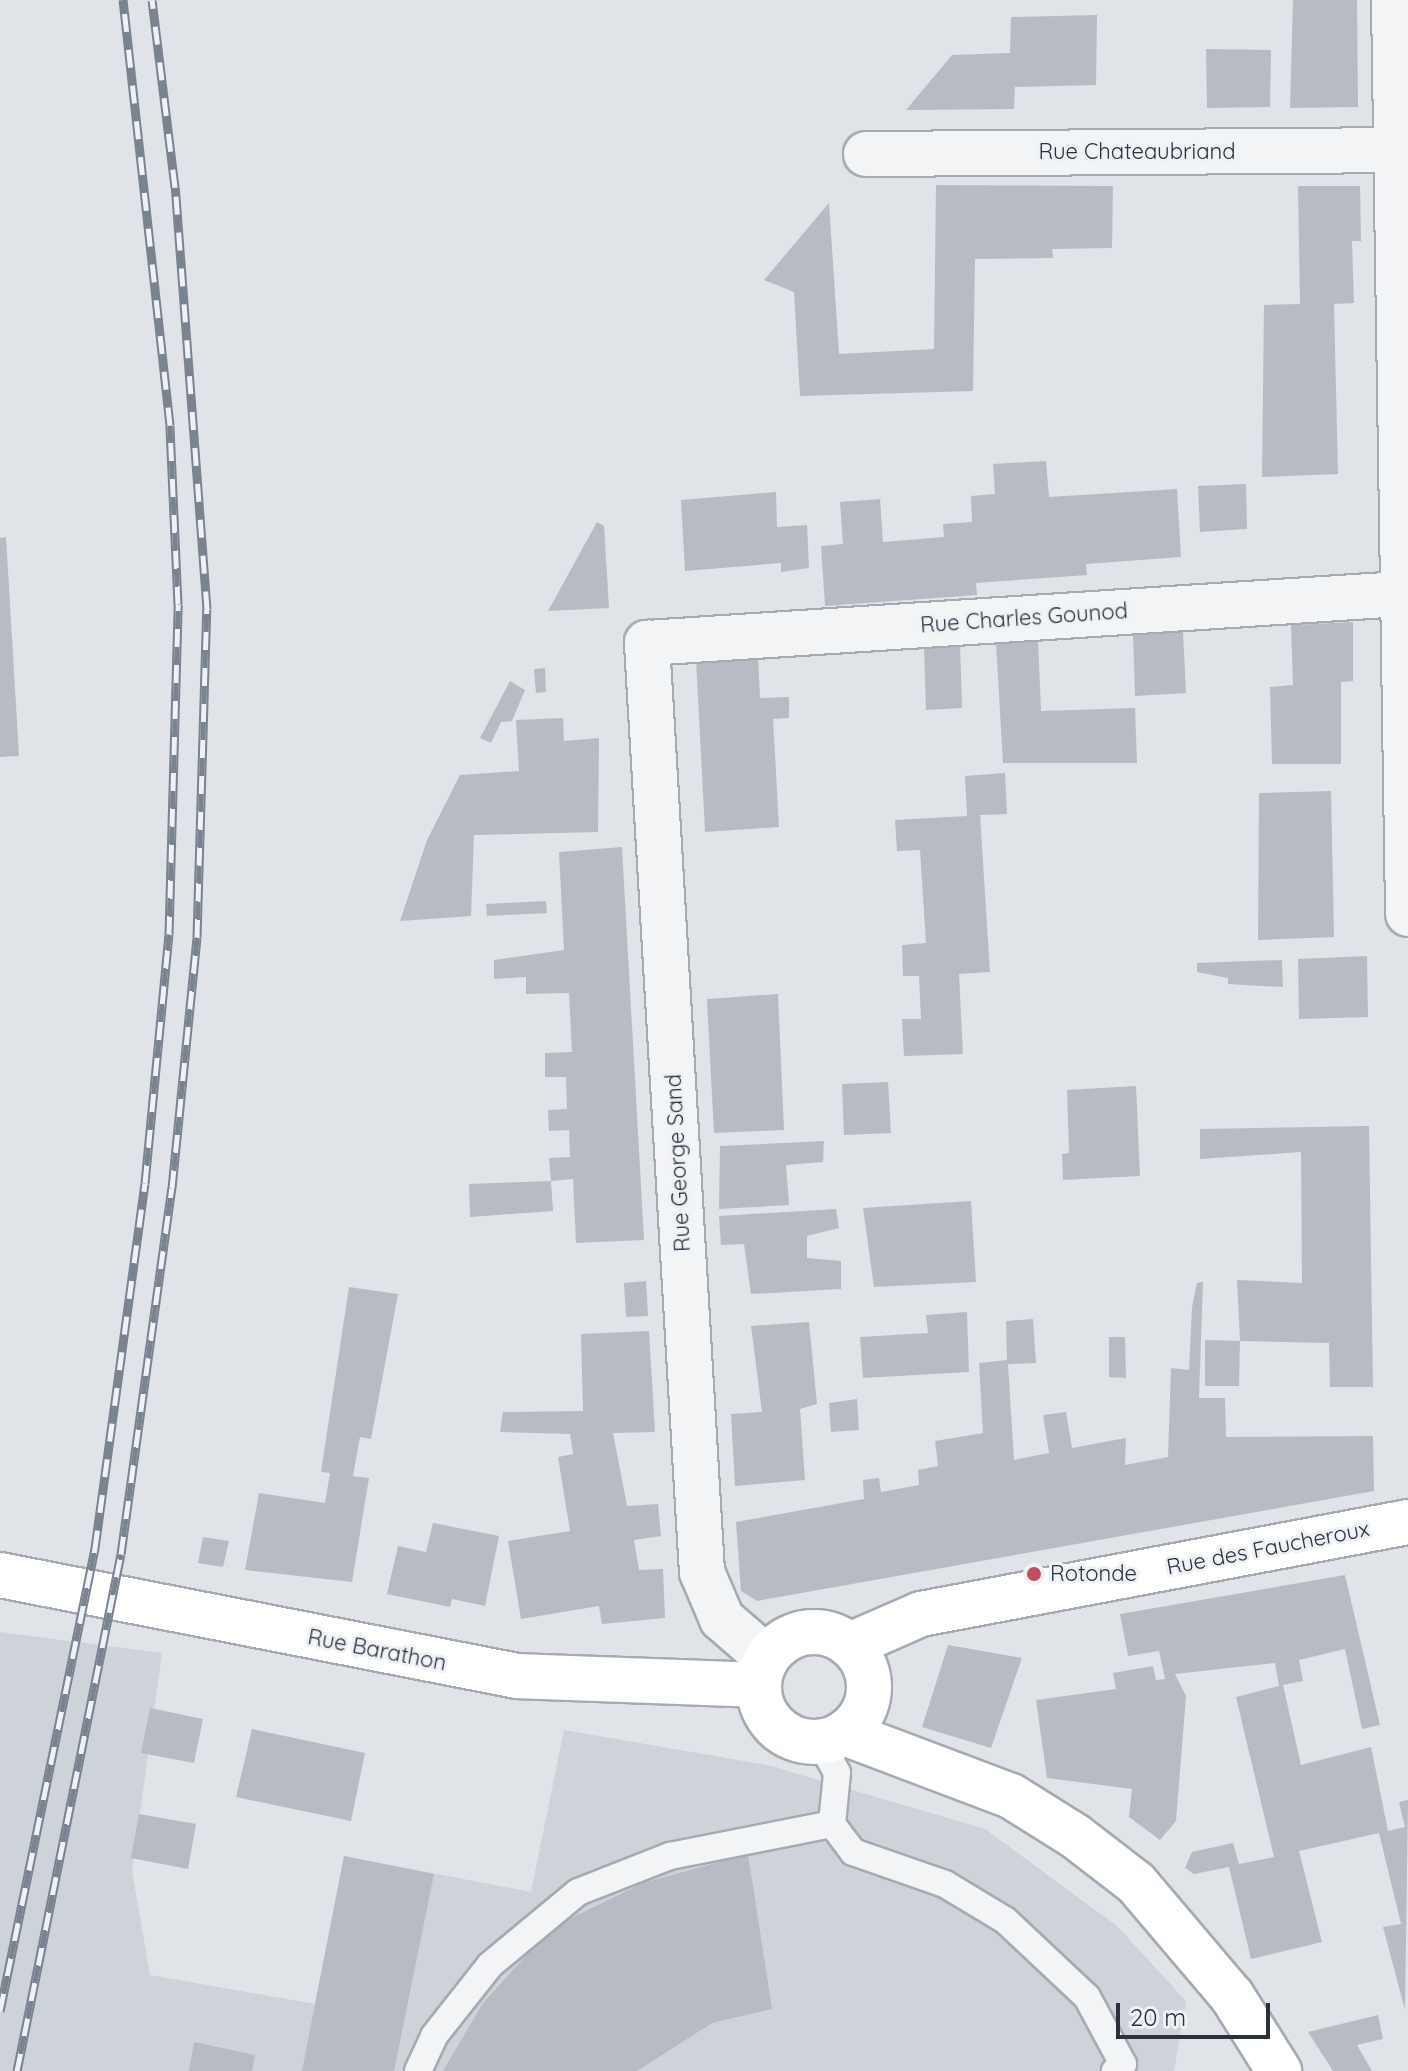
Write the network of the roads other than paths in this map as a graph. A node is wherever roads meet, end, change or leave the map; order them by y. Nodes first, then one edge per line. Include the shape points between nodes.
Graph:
1 (1394, 0) edge
2 (1402, 150) edge
3 (866, 154) dead end
4 (1401, 594) junction
5 (647, 643) joint
6 (1408, 914) edge
7 (1408, 1522) edge
8 (0, 1575) edge
9 (850, 1645) junction
10 (763, 1672) junction
11 (832, 1737) junction
12 (832, 1824) junction
13 (418, 2071) edge
14 (1115, 2071) edge
15 (1279, 2071) edge

1 - 2 street
2 - 3 street, Rue Chateaubriand
2 - 4 street
4 - 5 street, Rue Charles Gounod
4 - 6 street
5 - 10 street, Rue George Sand via 702,1572 722,1619
7 - 9 main road, Rue des Faucheroux via 921,1614
8 - 10 main road, Rue Barathon via 517,1676
9 - 10 main road via 824,1634 796,1635
9 - 11 main road via 868,1674 869,1691 856,1722
10 - 11 main road via 761,1704 777,1727
11 - 12 lane via 837,1773
11 - 15 main road via 1011,1796 1087,1845 1136,1883 1213,1974
12 - 13 lane via 670,1856 578,1892 490,1965 434,2036
12 - 14 lane via 853,1852 945,1884 1005,1920 1087,1997 1123,2064

